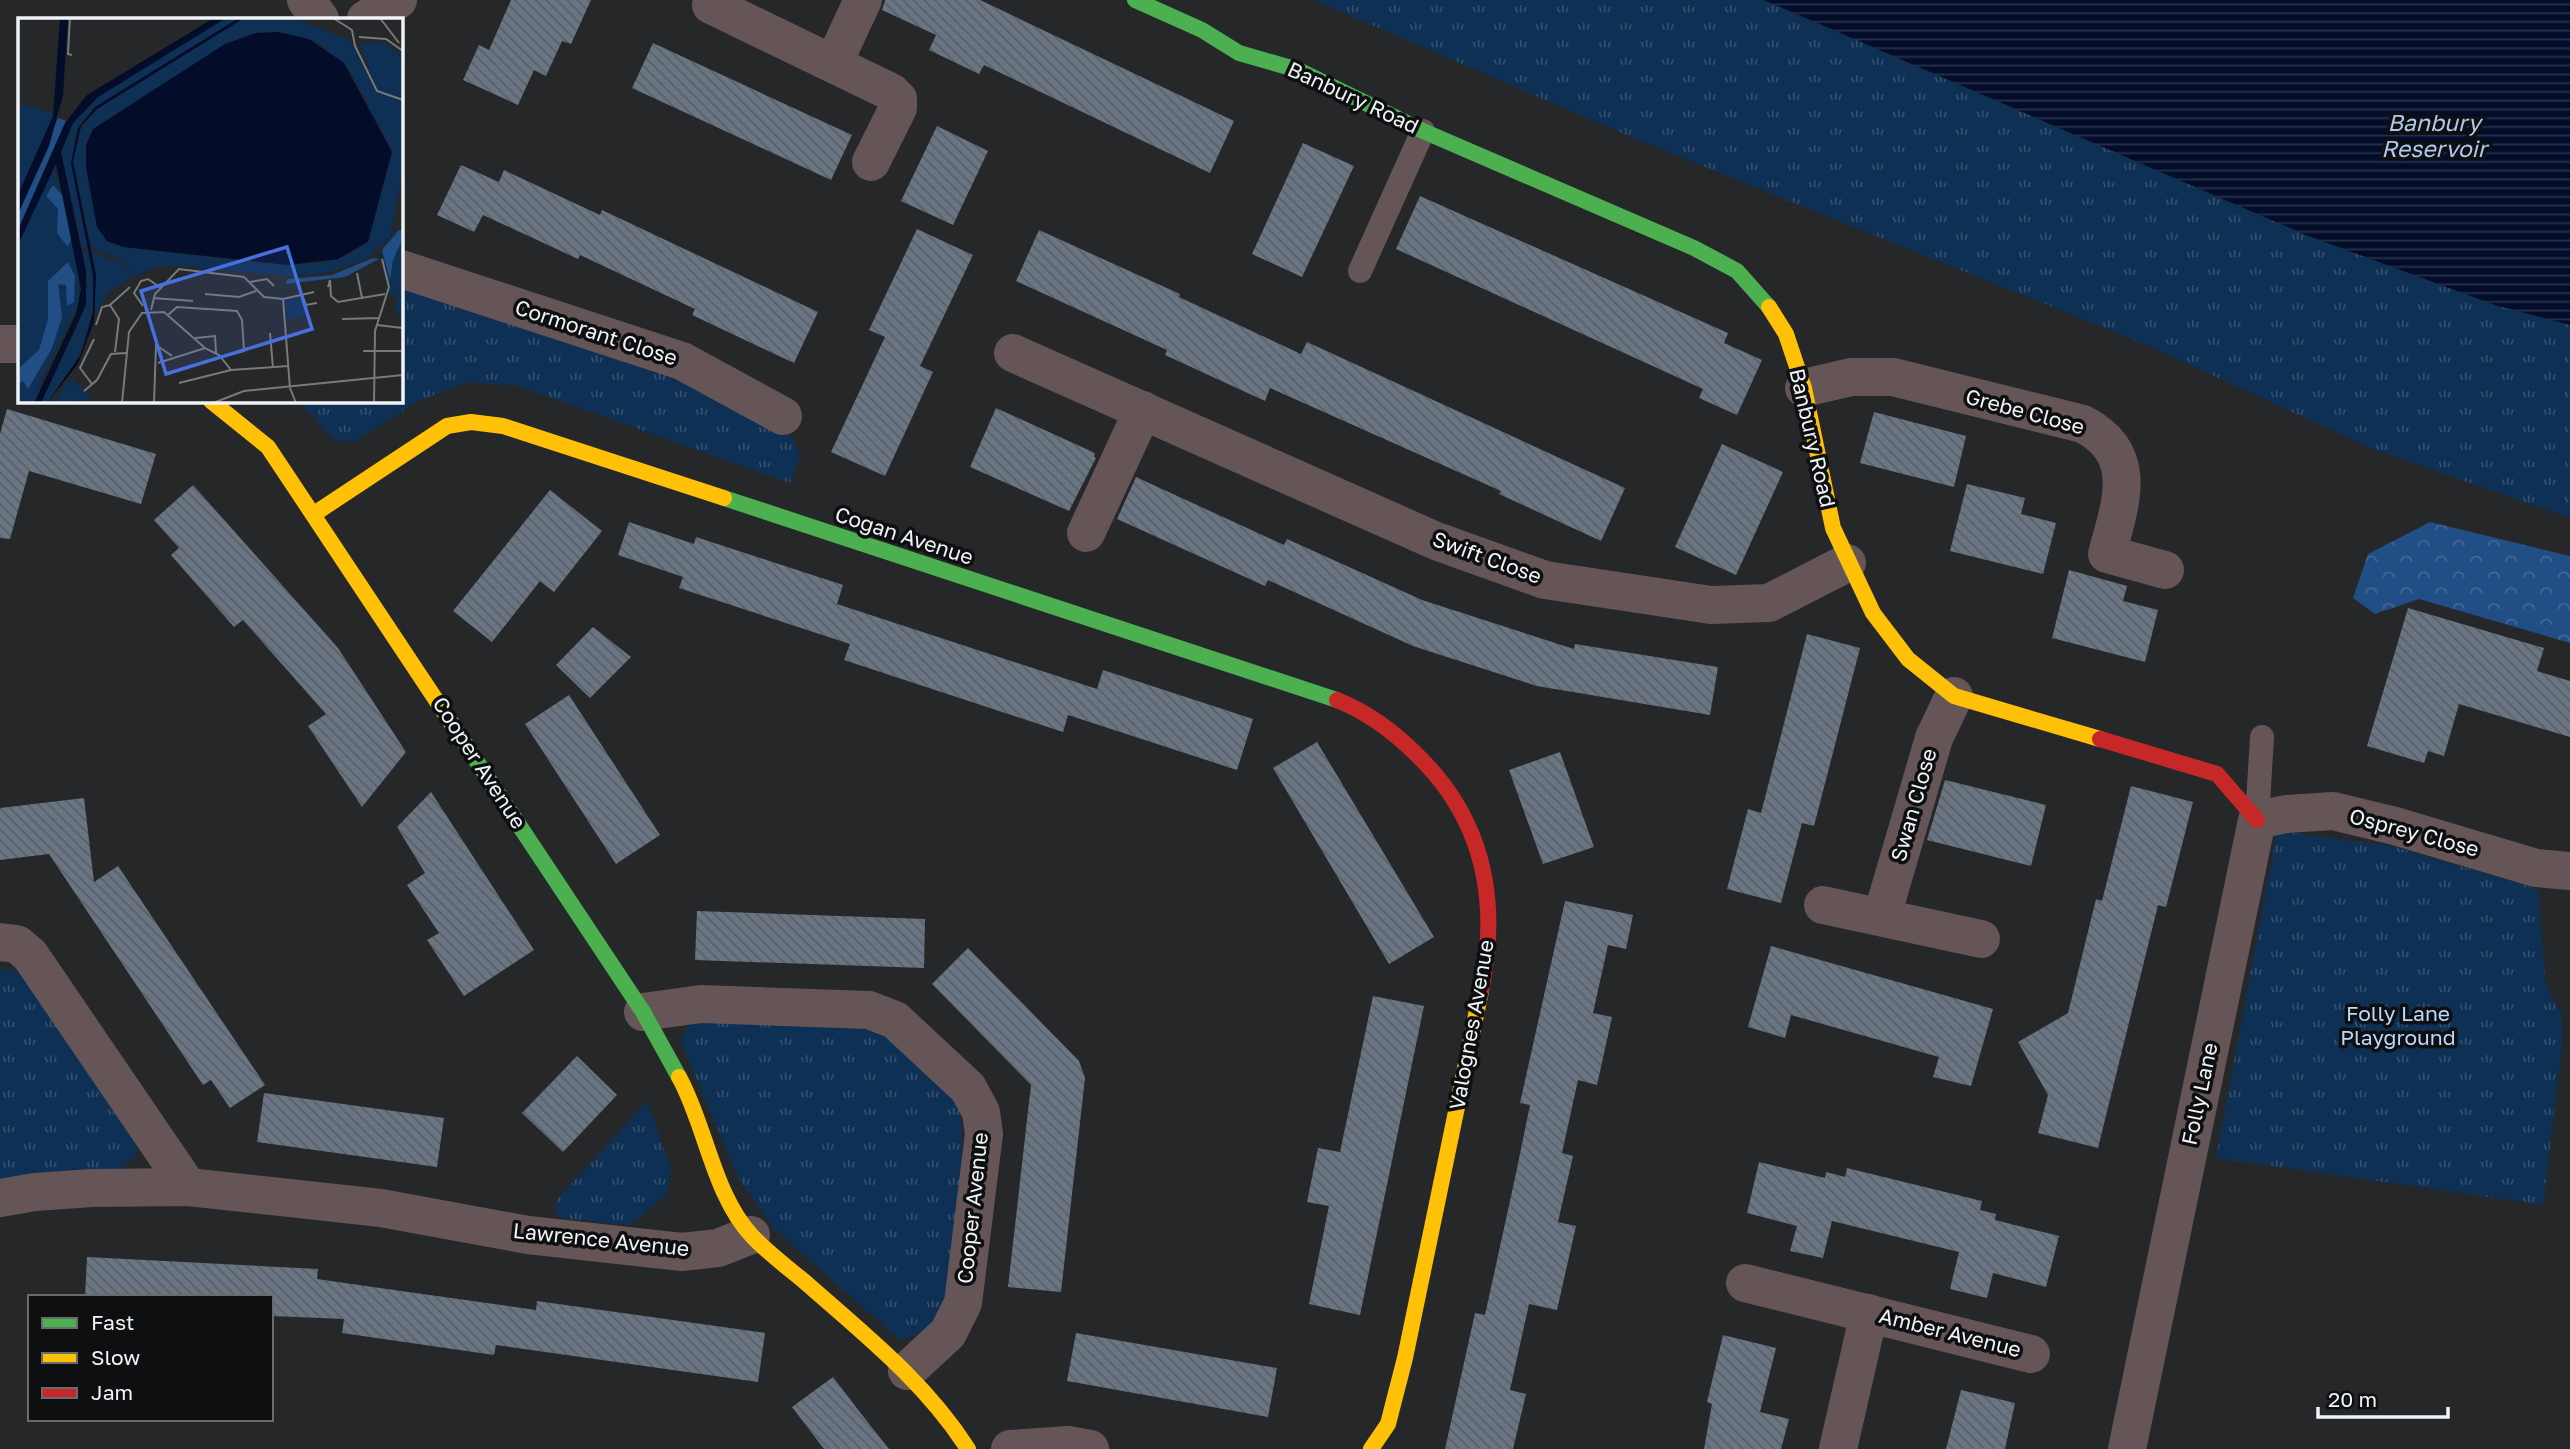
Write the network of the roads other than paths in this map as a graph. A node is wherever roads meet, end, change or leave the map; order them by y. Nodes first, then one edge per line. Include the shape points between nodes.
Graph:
1 (306, 0) edge
2 (398, 0) edge
3 (863, 0) edge
4 (1135, 0) edge
5 (711, 5) dead end
6 (319, 18) edge
7 (368, 18) edge
8 (834, 62) junction
9 (1423, 131) junction
10 (871, 162) dead end
11 (402, 269) edge
12 (1360, 271) dead end
13 (0, 344) edge
14 (18, 344) edge
15 (1013, 353) dead end
16 (1804, 388) junction
17 (212, 402) edge
18 (1143, 410) junction
19 (783, 416) dead end
20 (314, 514) junction
21 (1086, 533) dead end
22 (1847, 564) junction
23 (2165, 570) dead end
24 (1292, 684) joint
25 (1954, 696) junction
26 (2262, 737) dead end
27 (2257, 820) junction
28 (2570, 872) edge
29 (1824, 905) dead end
30 (1882, 916) junction
31 (1981, 939) dead end
32 (0, 942) edge
33 (643, 1012) junction
34 (188, 1187) junction
35 (0, 1198) edge
36 (751, 1236) junction
37 (1745, 1283) dead end
38 (1869, 1313) junction
39 (2031, 1354) dead end
40 (907, 1371) junction
41 (968, 1449) edge
42 (1010, 1449) edge
43 (1090, 1449) edge
44 (1371, 1449) edge
45 (1838, 1449) edge
46 (2127, 1449) edge

1 - 6 street
2 - 7 street
3 - 8 street
4 - 9 street, Banbury Road via 1202,30 1239,53 1298,70
5 - 8 street
8 - 10 street via 898,99 898,108
9 - 12 lane
9 - 16 street, Banbury Road via 1737,271 1764,298 1780,325
11 - 19 street, Cormorant Close via 682,361
13 - 14 street
15 - 18 street, Swift Close
16 - 22 street, Banbury Road via 1833,528
16 - 23 street, Grebe Close via 1851,377 1893,377 2082,424 2104,436 2118,453 2118,514 2107,554
17 - 20 street, Cooper Avenue via 268,447
18 - 21 street
18 - 22 street, Swift Close via 1436,541 1545,580 1711,605 1769,603
20 - 24 street, Cogan Avenue via 447,426 471,422 503,426
20 - 33 street, Cooper Avenue
22 - 25 street, Banbury Road via 1873,613 1908,659
24 - 44 street, Valognes Avenue via 1356,708 1401,738 1443,783 1472,830 1489,916 1489,954 1405,1358 1388,1424
25 - 27 street, Banbury Road via 2217,774
25 - 30 street, Swan Close via 1934,738
26 - 27 lane, Folly Lane
27 - 28 street, Osprey Close via 2333,811 2536,868
27 - 46 street, Folly Lane
29 - 30 street
30 - 31 street
32 - 34 street via 17,944 30,955
33 - 36 street, Cooper Avenue via 681,1077 726,1195
33 - 40 street, Cooper Avenue via 701,1004 869,1010 895,1020 968,1088 981,1112 984,1134 963,1303 948,1333
34 - 35 street, Lawrence Avenue via 92,1188
34 - 36 street, Lawrence Avenue via 381,1208 528,1235 682,1252 718,1248
36 - 40 street
37 - 38 street, Amber Avenue
38 - 39 street, Amber Avenue
38 - 45 street, Amber Avenue
40 - 41 street via 947,1416
42 - 43 street via 1068,1445

